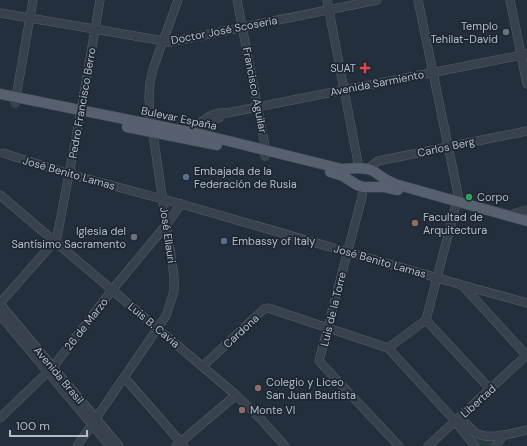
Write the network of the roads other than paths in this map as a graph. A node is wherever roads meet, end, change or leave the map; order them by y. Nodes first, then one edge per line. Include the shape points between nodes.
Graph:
1 (33, 0) edge
2 (100, 0) edge
3 (178, 0) edge
4 (237, 0) edge
5 (327, 0) edge
6 (377, 0) edge
7 (418, 0) edge
8 (510, 0) edge
9 (329, 9) junction
10 (0, 13) edge
11 (30, 18) junction
12 (242, 27) junction
13 (95, 29) junction
14 (164, 40) junction
15 (524, 54) edge
16 (434, 72) junction
17 (527, 84) edge
18 (344, 90) junction
19 (0, 94) edge
20 (0, 100) edge
21 (16, 101) junction
22 (258, 107) junction
23 (228, 113) junction
24 (81, 114) junction
25 (152, 128) junction
26 (527, 131) edge
27 (189, 132) junction
28 (201, 138) junction
29 (448, 147) junction
30 (3, 153) dead end
31 (266, 154) junction
32 (360, 168) junction
33 (69, 174) junction
34 (379, 176) junction
35 (351, 180) junction
36 (376, 187) junction
37 (363, 188) junction
38 (1, 198) edge
39 (163, 199) junction
40 (181, 204) junction
41 (457, 204) junction
42 (527, 210) edge
43 (508, 216) junction
44 (527, 221) edge
45 (167, 224) junction
46 (527, 227) edge
47 (54, 242) junction
48 (348, 252) junction
49 (437, 278) junction
50 (462, 285) junction
51 (112, 290) junction
52 (527, 303) edge
53 (0, 304) edge
54 (0, 315) edge
55 (426, 320) junction
56 (158, 328) junction
57 (328, 329) junction
58 (388, 348) junction
59 (527, 356) edge
60 (203, 366) junction
61 (50, 369) junction
62 (124, 377) junction
63 (490, 389) junction
64 (236, 395) junction
65 (0, 418) edge
66 (455, 421) junction
67 (94, 422) junction
68 (527, 430) edge
69 (503, 435) junction
70 (180, 445) edge
71 (77, 446) edge
72 (110, 446) edge
73 (119, 446) edge
74 (285, 446) edge
75 (400, 446) edge
76 (428, 446) edge
77 (475, 446) edge
78 (496, 446) edge

1 - 11 street
2 - 13 street, Pedro Francisco Berro
3 - 14 street, José Ellauri
4 - 12 street, Francisco Aguilar
5 - 9 street
6 - 9 street, Doctor José Scosería
7 - 16 street
8 - 15 street
9 - 12 street, Doctor José Scosería
9 - 18 street
10 - 11 street, Doctor José Scosería
11 - 13 street, Doctor José Scosería
11 - 21 street
12 - 14 street, Doctor José Scosería via 170,42
12 - 22 street, Francisco Aguilar
13 - 14 street, Doctor José Scosería
13 - 24 street, Pedro Francisco Berro
14 - 25 street, José Ellauri via 150,82
15 - 16 street, Avenida Sarmiento
15 - 17 street
16 - 18 street, Avenida Sarmiento
16 - 29 street
18 - 22 street, Avenida Sarmiento
18 - 32 street
19 - 21 main road, Bulevar España
20 - 21 main road, Bulevar España
21 - 24 main road, Bulevar España
22 - 23 street, Avenida Sarmiento
22 - 31 street, Francisco Aguilar
23 - 27 street, Avenida Sarmiento via 209,116
23 - 28 street, Avenida Sarmiento via 209,123
24 - 25 main road, Bulevar España
24 - 33 street, Pedro Francisco Berro
25 - 27 main road, Bulevar España
25 - 28 main road, Bulevar España
25 - 39 street, José Ellauri
26 - 29 street, Carlos Berg
27 - 28 main road, Bulevar España
28 - 31 main road, Bulevar España
29 - 32 street, Carlos Berg via 378,161
29 - 41 street via 458,194
30 - 33 street, José Benito Lamas
31 - 32 main road, Bulevar España via 342,169
31 - 35 main road, Bulevar España via 336,173
32 - 34 main road, Bulevar España via 373,171
32 - 35 main road via 350,173
33 - 39 street, José Benito Lamas
33 - 47 street, Pedro Francisco Berro
34 - 36 main road
34 - 41 main road, Bulevar España via 395,184
35 - 37 main road, Bulevar España
36 - 37 main road, Bulevar España
36 - 41 main road, Bulevar España
37 - 48 street, Luis de la Torre
38 - 47 street, Luis B. Cavia
39 - 40 street, José Benito Lamas
39 - 45 street, José Ellauri
40 - 45 street, 26 de Marzo
40 - 48 street, José Benito Lamas
41 - 43 main road, Bulevar España
41 - 46 main road, Bulevar España
41 - 49 street
42 - 43 street
43 - 44 main road, Bulevar España
45 - 51 street, 26 de Marzo
45 - 56 street, José Ellauri via 174,292 166,316
47 - 51 street, Luis B. Cavia
47 - 53 street, Pedro Francisco Berro
48 - 49 street, José Benito Lamas
48 - 57 street, Luis de la Torre
49 - 50 street, José Benito Lamas
49 - 55 street
50 - 52 street, José Benito Lamas
50 - 59 street
51 - 56 street, Luis B. Cavia
51 - 61 street, 26 de Marzo
53 - 61 street, Avenida Brasil
54 - 61 street, Avenida Brasil
55 - 58 street
55 - 63 street
56 - 60 street, Luis B. Cavia
56 - 62 street, José Ellauri
57 - 58 street
57 - 60 street, Cardona via 266,308
57 - 75 street, Luis de la Torre via 319,361
58 - 66 street
59 - 63 street, Libertad
60 - 64 street, Luis B. Cavia
61 - 65 street, 26 de Marzo
61 - 67 street, Avenida Brasil
62 - 67 street, José Ellauri
62 - 70 street
63 - 66 street, Libertad
64 - 70 street
64 - 74 street, Luis B. Cavia
66 - 69 street via 465,423 480,435
66 - 76 street, Libertad
66 - 77 street
67 - 71 street, José Ellauri
67 - 72 street, Avenida Brasil
67 - 73 street, Avenida Brasil
68 - 69 street
69 - 78 street

